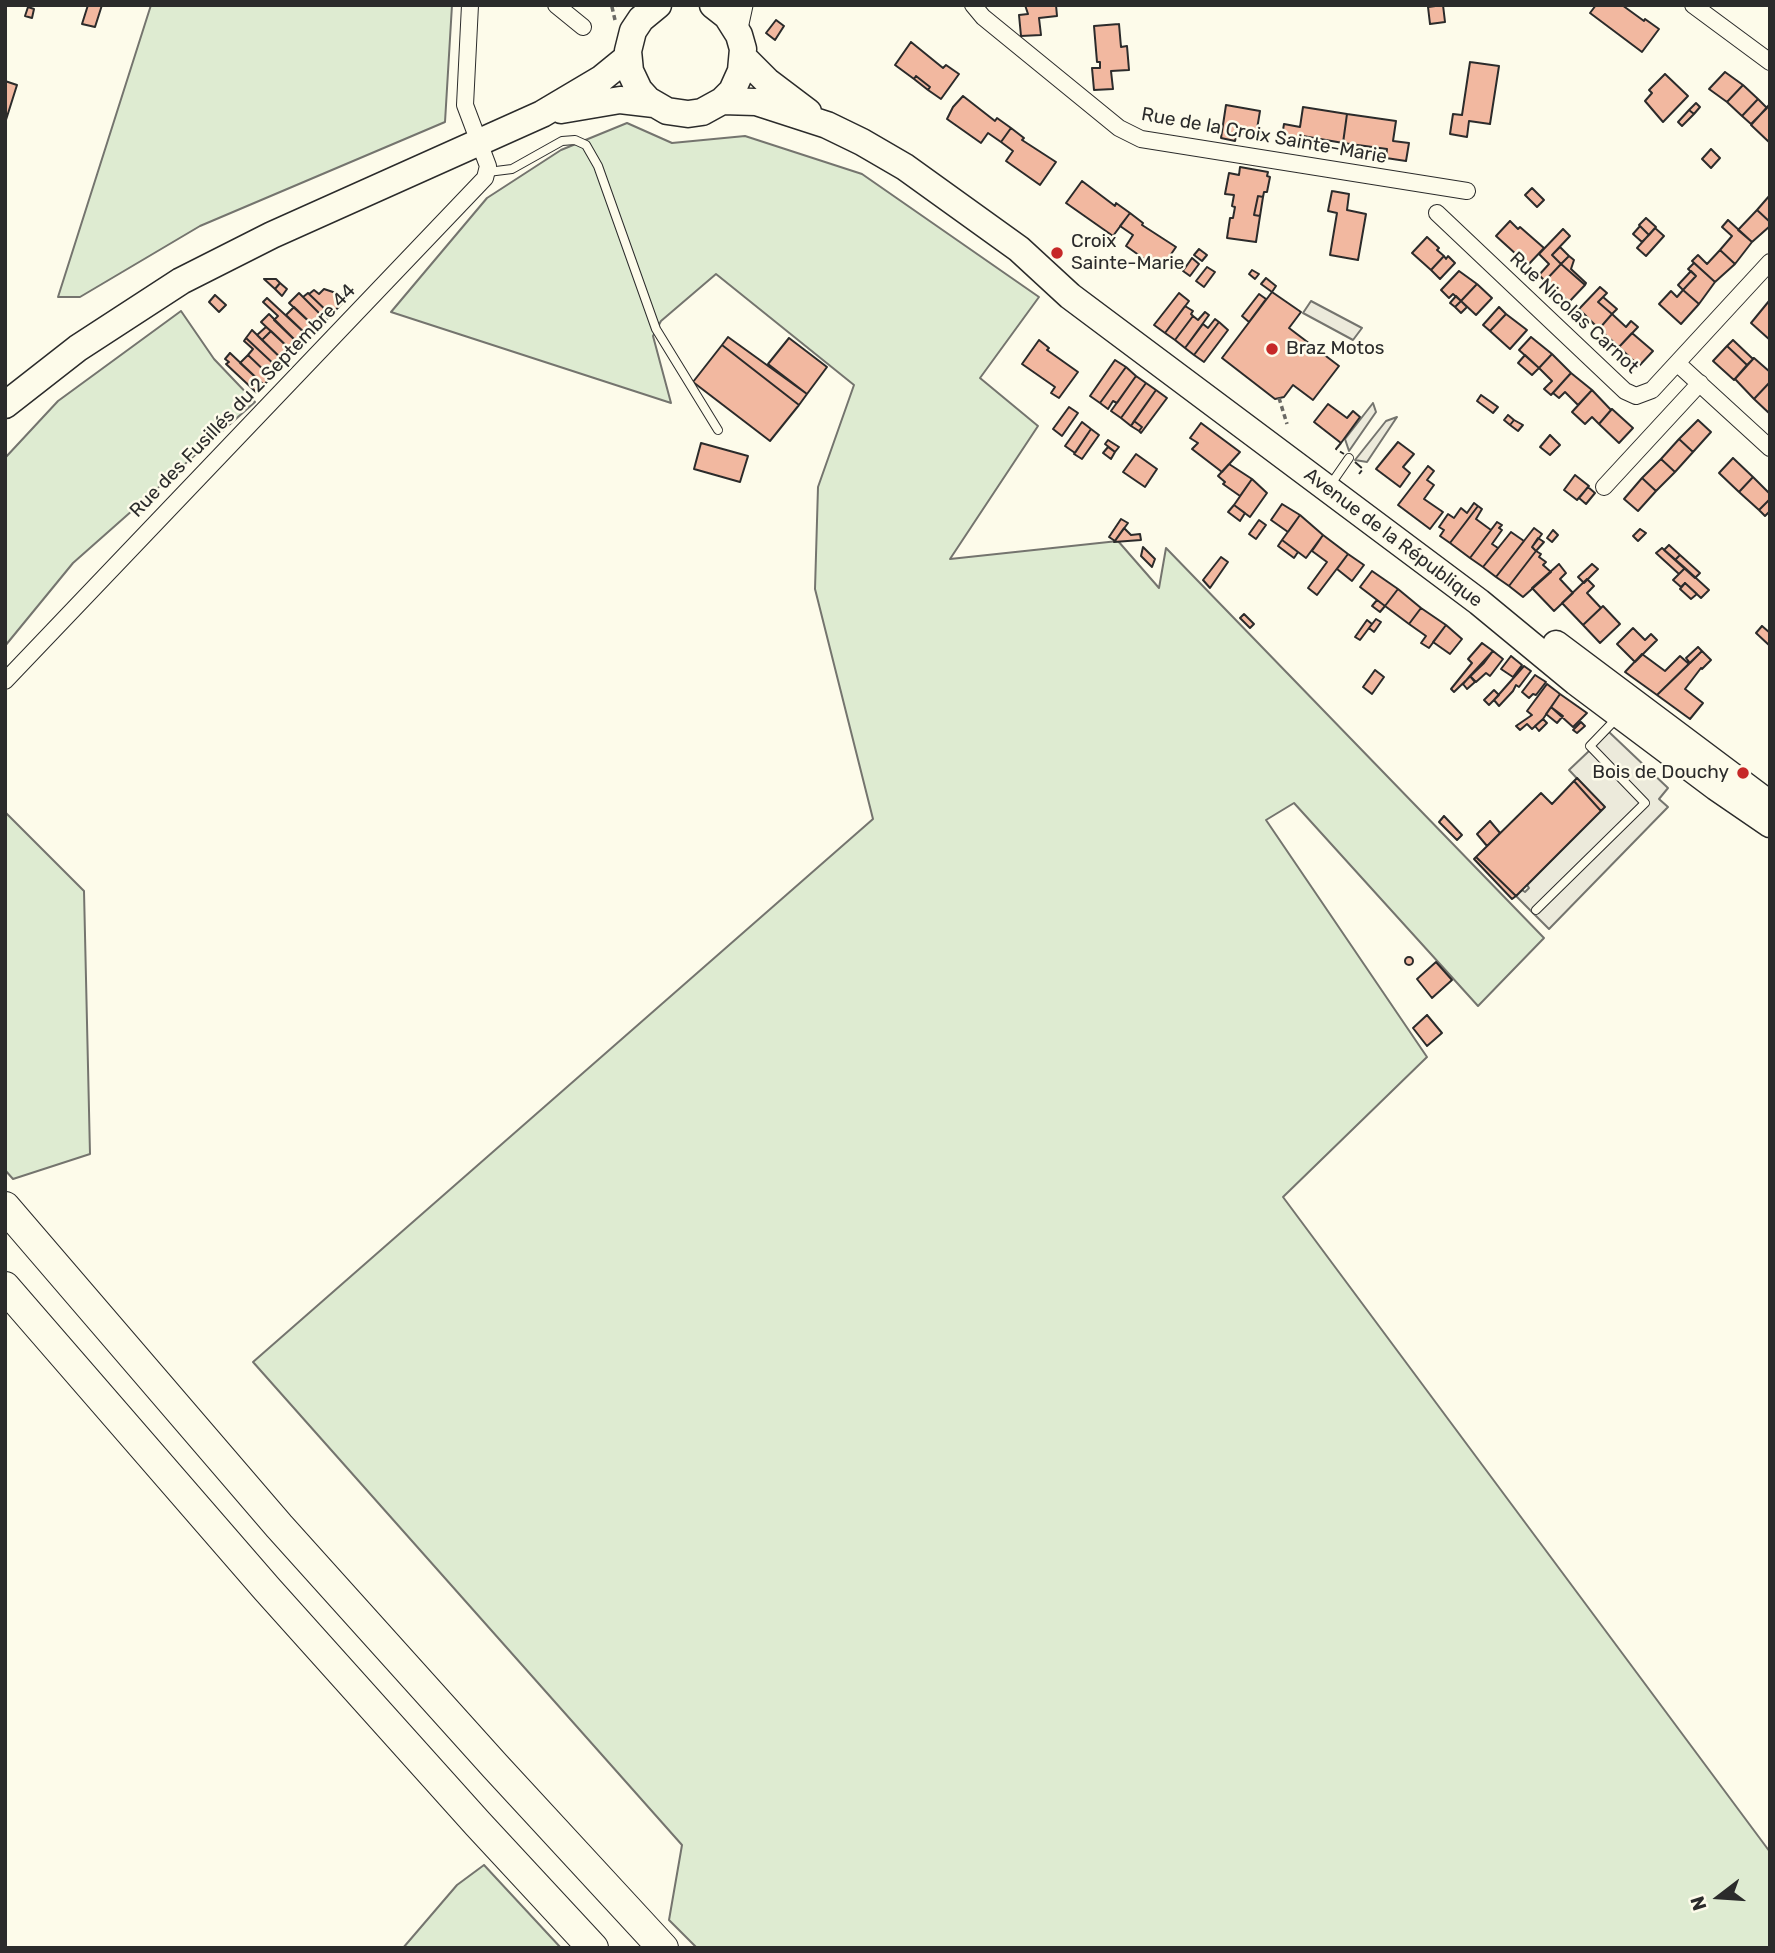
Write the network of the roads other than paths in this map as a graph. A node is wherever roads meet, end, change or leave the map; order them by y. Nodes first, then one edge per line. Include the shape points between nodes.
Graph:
1 (470, 5) edge
2 (556, 5) edge
3 (658, 5) edge
4 (713, 5) edge
5 (973, 5) edge
6 (1693, 5) edge
7 (616, 6) edge
8 (738, 17) edge
9 (583, 27) dead end
10 (629, 47) junction
11 (743, 57) junction
12 (1770, 62) edge
13 (722, 101) junction
14 (653, 104) junction
15 (542, 114) junction
16 (827, 125) junction
17 (479, 142) junction
18 (488, 172) junction
19 (1467, 191) dead end
20 (1437, 213) dead end
21 (1770, 262) edge
22 (1677, 363) junction
23 (1700, 383) junction
24 (5, 405) edge
25 (718, 430) dead end
26 (1770, 448) edge
27 (1604, 487) dead end
28 (5, 681) edge
29 (1625, 707) junction
30 (1770, 804) edge
31 (1770, 824) edge
32 (1536, 910) dead end
33 (5, 1207) edge
34 (5, 1287) edge
35 (593, 1948) edge
36 (663, 1948) edge

1 - 17 street via 465,105
2 - 9 street
3 - 10 main road via 641,19
4 - 8 main road via 727,16
5 - 19 street, Rue de la Croix Sainte-Marie via 1119,128 1141,139
6 - 12 street
7 - 10 main road
8 - 11 main road
10 - 14 main road via 635,84
10 - 15 main road via 601,79
11 - 13 main road via 739,78
11 - 16 main road, Avenue de la République via 767,81
13 - 14 main road via 688,114
13 - 16 main road, Avenue de la République via 756,102
14 - 15 main road via 620,100
15 - 17 main road
16 - 29 main road, Avenue de la République via 896,162 1019,249 1070,296 1337,475 1479,602
17 - 18 street
17 - 24 main road via 181,281 78,348
18 - 25 lane via 512,169 562,141 586,145 598,166 660,338
18 - 28 street, Rue des Fusillés du 2 Septembre 44
20 - 22 street, Rue Nicolas Carnot via 1631,394 1647,393
21 - 22 street, Rue Nicolas Carnot
22 - 23 street
23 - 26 street
23 - 27 street
29 - 30 main road, Avenue de la République
29 - 31 main road, Avenue de la République via 1716,787
29 - 32 lane via 1590,746 1645,803
33 - 36 highway via 303,1553
34 - 35 highway via 267,1589

